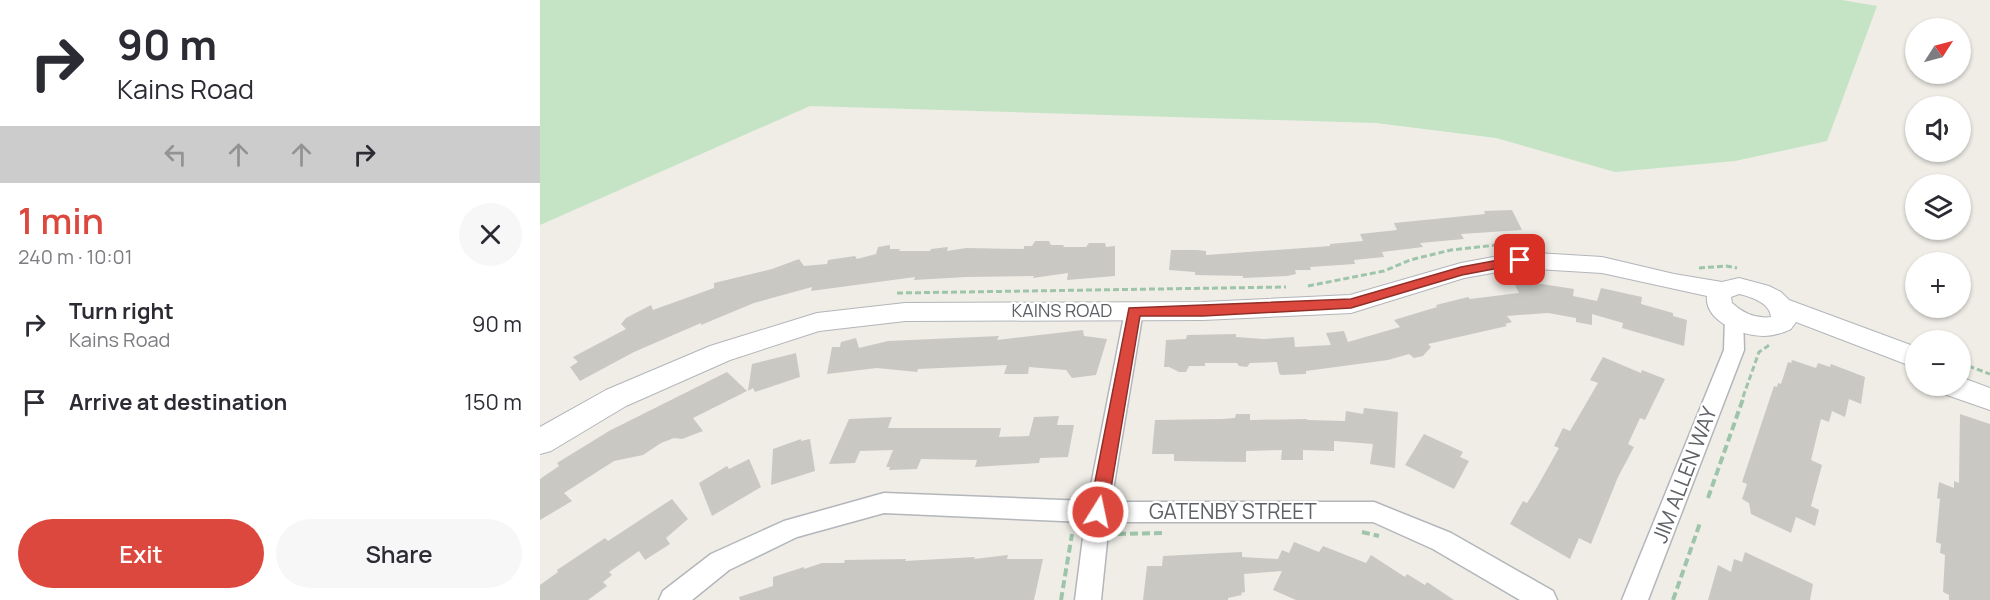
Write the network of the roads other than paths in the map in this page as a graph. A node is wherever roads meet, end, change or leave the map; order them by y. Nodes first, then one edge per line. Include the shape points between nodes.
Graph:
1 (1726, 305) junction
2 (1134, 311) junction
3 (1773, 326) junction
4 (1734, 350) junction
5 (1905, 356) edge
6 (1905, 368) edge
7 (1971, 379) edge
8 (1990, 386) edge
9 (1971, 392) edge
10 (1990, 399) edge
11 (540, 442) edge
12 (1098, 512) junction
13 (672, 600) edge
14 (1088, 600) edge
15 (1544, 600) edge
16 (1635, 600) edge

1 - 2 street, KAINS ROAD via 1674,282 1602,265 1520,260 1461,271 1351,304
1 - 3 street, KAINS ROAD
1 - 3 street via 1730,287 1750,288 1773,298
1 - 4 street, JIM ALLEN WAY
2 - 11 street, KAINS ROAD via 905,312 817,322 720,353 616,398
2 - 12 street
3 - 4 street, JIM ALLEN WAY
3 - 5 street
3 - 6 street
4 - 16 street, JIM ALLEN WAY
7 - 8 street
9 - 10 street
12 - 13 street, GATENBY STREET via 884,503 792,528 720,562
12 - 14 street
12 - 15 street, GATENBY STREET via 1374,512 1442,541

